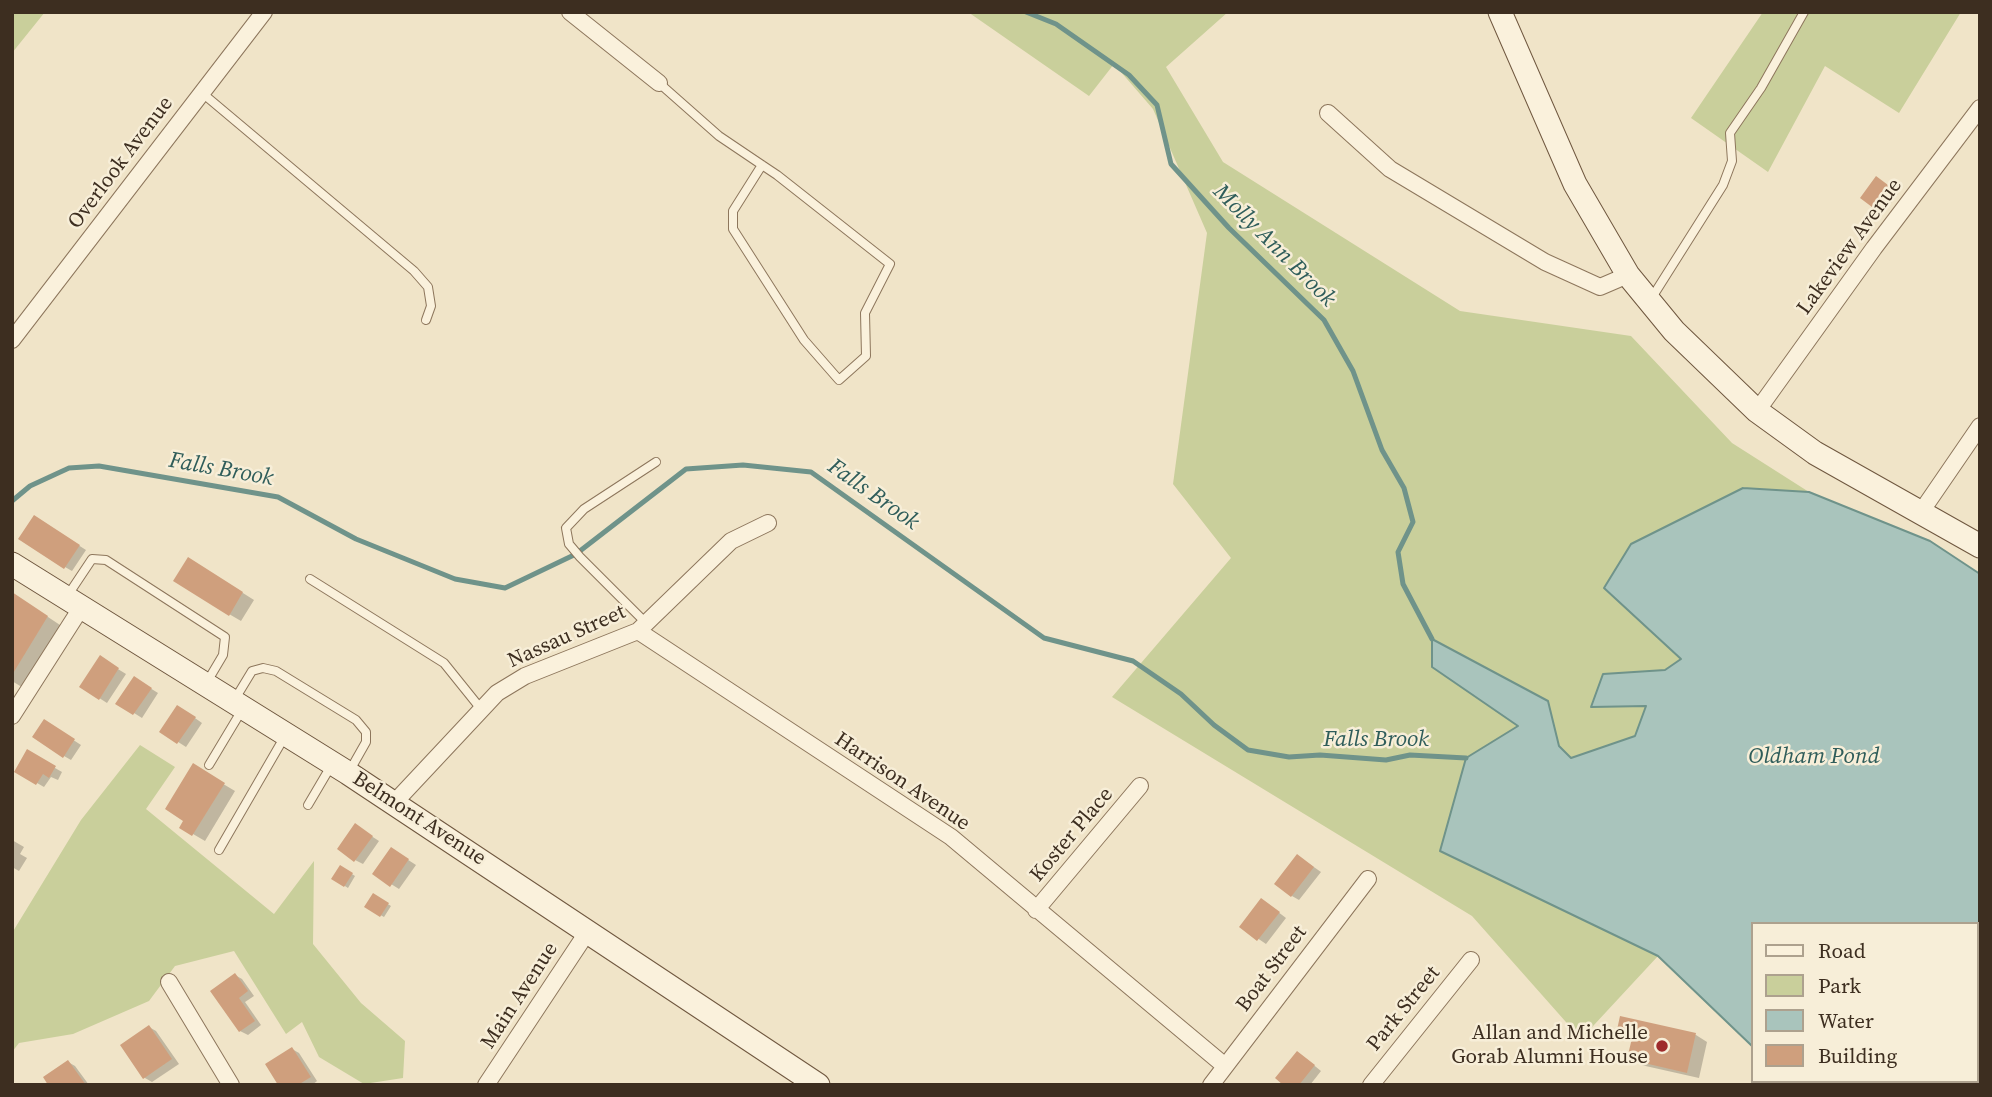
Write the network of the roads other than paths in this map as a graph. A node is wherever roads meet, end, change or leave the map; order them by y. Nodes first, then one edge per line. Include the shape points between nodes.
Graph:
1 (264, 12) edge
2 (570, 12) edge
3 (1500, 12) edge
4 (1804, 12) edge
5 (659, 82) joint
6 (201, 92) junction
7 (1980, 108) edge
8 (1328, 113) dead end
9 (762, 165) junction
10 (1628, 275) junction
11 (1649, 301) junction
12 (426, 320) dead end
13 (12, 340) edge
14 (1757, 411) junction
15 (1980, 426) edge
16 (656, 462) dead end
17 (1921, 512) junction
18 (768, 523) dead end
19 (1980, 546) edge
20 (12, 564) edge
21 (310, 579) dead end
22 (74, 603) junction
23 (642, 627) junction
24 (206, 684) junction
25 (238, 704) junction
26 (481, 709) junction
27 (12, 716) edge
28 (286, 734) junction
29 (209, 765) dead end
30 (340, 768) junction
31 (1140, 786) dead end
32 (394, 803) junction
33 (308, 805) dead end
34 (219, 850) dead end
35 (1368, 879) dead end
36 (1036, 910) junction
37 (588, 930) junction
38 (1471, 960) dead end
39 (169, 982) dead end
40 (1225, 1066) junction
41 (231, 1085) edge
42 (486, 1085) edge
43 (818, 1085) edge
44 (1211, 1085) edge
45 (1371, 1085) edge

1 - 6 street, Overlook Avenue
2 - 5 street
3 - 10 main road via 1575,184
4 - 11 lane via 1730,133 1732,161 1723,185
5 - 9 lane via 719,136
6 - 12 lane via 414,271 428,287 431,306
6 - 13 street, Overlook Avenue
7 - 14 street, Lakeview Avenue
8 - 10 street via 1390,169 1545,262 1600,287
9 - 9 lane via 890,264 865,313 866,356 839,380 804,340 733,229 733,211
10 - 11 main road
11 - 14 main road
14 - 17 main road via 1815,453
15 - 17 street
16 - 23 lane via 584,509 566,528 569,544
17 - 19 main road
18 - 23 street, Nassau Street via 731,541
20 - 22 main road, Belmont Avenue
21 - 26 lane via 444,663
22 - 24 main road, Belmont Avenue
22 - 24 lane via 92,559 106,560 225,637 223,655
22 - 27 street
23 - 26 street, Nassau Street via 525,676
23 - 36 street, Harrison Avenue via 876,790 930,821
24 - 25 main road, Belmont Avenue
25 - 28 main road, Belmont Avenue
25 - 29 lane
25 - 30 lane via 252,671 263,667 356,720 366,732 366,742
26 - 32 street, Nassau Street
28 - 30 main road, Belmont Avenue
28 - 34 lane
30 - 32 main road, Belmont Avenue
30 - 33 lane
31 - 36 street, Koster Place
32 - 37 main road, Belmont Avenue
35 - 40 street, Boat Street
36 - 40 street, Harrison Avenue
37 - 42 street, Main Avenue
37 - 43 main road, Belmont Avenue
38 - 45 street, Park Street
39 - 41 street
40 - 44 street, Boat Street

